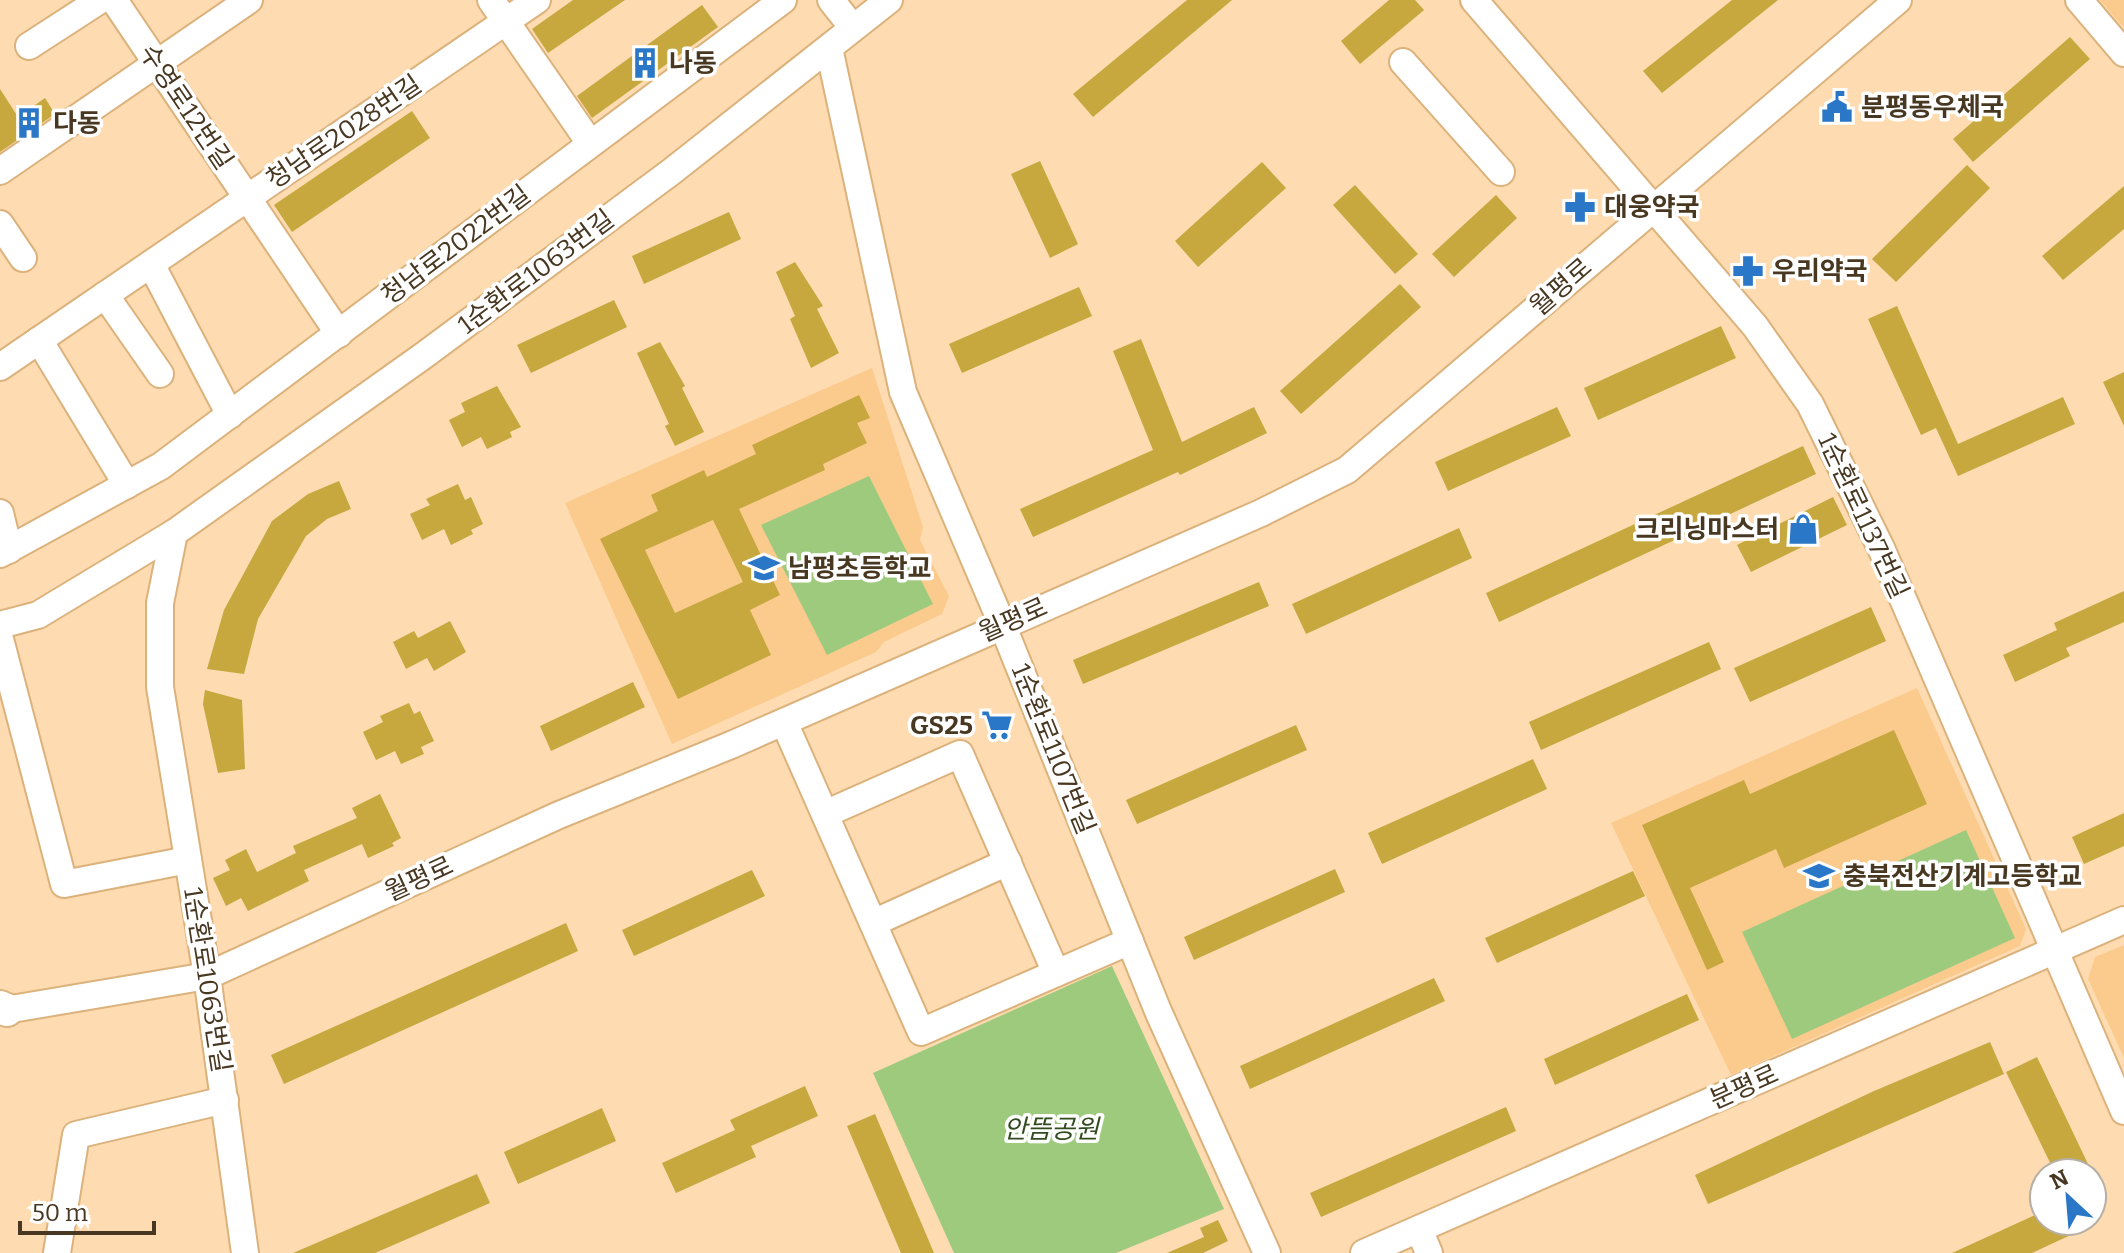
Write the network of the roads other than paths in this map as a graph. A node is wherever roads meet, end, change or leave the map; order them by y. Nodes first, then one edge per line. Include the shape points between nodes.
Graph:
1 (100, 0) edge
2 (114, 0) edge
3 (249, 0) edge
4 (537, 0) edge
5 (783, 0) edge
6 (831, 0) edge
7 (889, 0) edge
8 (1474, 0) edge
9 (1898, 0) edge
10 (2079, 0) edge
11 (498, 11) edge
12 (853, 28) junction
13 (29, 46) dead end
14 (829, 48) junction
15 (2124, 53) edge
16 (1403, 62) dead end
17 (157, 63) junction
18 (590, 143) junction
19 (0, 171) edge
20 (1501, 172) dead end
21 (247, 198) junction
22 (1654, 207) junction
23 (0, 224) edge
24 (23, 258) dead end
25 (151, 264) junction
26 (105, 295) junction
27 (339, 334) junction
28 (39, 340) junction
29 (0, 367) edge
30 (160, 374) dead end
31 (230, 415) junction
32 (127, 485) junction
33 (0, 513) edge
34 (174, 533) junction
35 (4, 552) edge
36 (1002, 624) junction
37 (0, 625) edge
38 (0, 639) edge
39 (784, 722) junction
40 (825, 814) junction
41 (188, 860) junction
42 (1008, 862) junction
43 (2124, 920) edge
44 (873, 923) junction
45 (1130, 941) junction
46 (2054, 951) junction
47 (1056, 973) junction
48 (207, 976) junction
49 (2, 1009) edge
50 (225, 1100) junction
51 (2124, 1111) edge
52 (1424, 1241) edge
53 (57, 1253) edge
54 (245, 1253) edge
55 (1267, 1253) edge
56 (1364, 1253) edge

1 - 13 street
2 - 17 street, 수영로12번길
3 - 17 street
4 - 11 street, 청남로2028번길
5 - 18 street, 청남로2022번길
6 - 12 street
7 - 12 street, 1순환로1063번길
8 - 22 street, 1순환로1137번길
9 - 22 street, 월평로
10 - 15 street
11 - 18 street
11 - 21 street, 청남로2028번길
12 - 14 street, 1순환로1063번길
14 - 34 street, 1순환로1063번길 via 423,356
14 - 36 street, 1순환로1107번길 via 903,392
16 - 20 street
17 - 19 street
17 - 21 street, 수영로12번길
18 - 27 street, 청남로2022번길
21 - 25 street, 청남로2028번길
21 - 27 street, 수영로12번길
22 - 36 street, 월평로 via 1347,470 1261,513
22 - 46 street, 1순환로1137번길 via 1755,326 1810,404 1881,548
23 - 24 street
25 - 26 street, 청남로2028번길
25 - 31 street
26 - 28 street, 청남로2028번길
26 - 30 street
27 - 31 street, 청남로2022번길
28 - 29 street, 청남로2028번길
28 - 32 street
31 - 32 street, 청남로2022번길
32 - 35 street, 청남로2022번길
33 - 35 street
34 - 37 street, 1순환로1063번길 via 38,615
34 - 41 street, 1순환로1063번길 via 160,603 160,687
36 - 39 street, 월평로
36 - 45 street, 1순환로1107번길
38 - 41 street, 1순환로1063번길 via 64,884
39 - 40 street
39 - 48 street, 월평로 via 559,815
40 - 42 street via 960,754
40 - 44 street
41 - 48 street, 1순환로1063번길
42 - 44 street
42 - 47 street
43 - 46 street, 분평로
44 - 47 street via 921,1032
45 - 47 street
45 - 55 street, 1순환로1107번길
46 - 51 street, 1순환로1137번길
46 - 52 street, 분평로
48 - 49 street, 월평로
48 - 50 street, 1순환로1063번길
50 - 53 street, 1순환로1063번길 via 76,1135
50 - 54 street, 1순환로1063번길
52 - 56 street, 분평로

